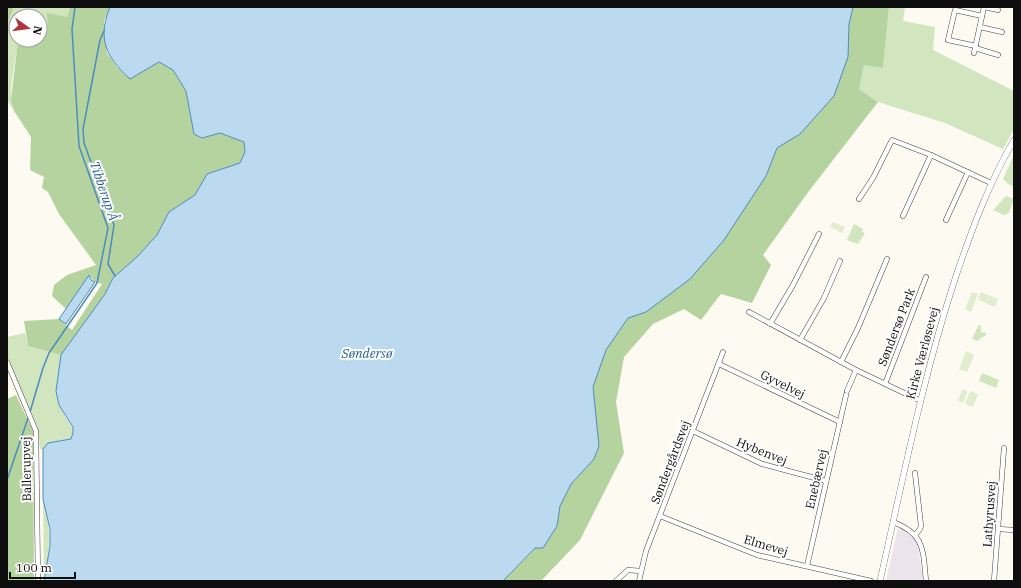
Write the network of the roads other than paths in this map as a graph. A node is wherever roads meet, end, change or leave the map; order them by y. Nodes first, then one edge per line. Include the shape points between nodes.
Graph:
1 (985, 7) edge
2 (998, 10) dead end
3 (982, 16) junction
4 (980, 27) junction
5 (1002, 32) dead end
6 (975, 49) junction
7 (998, 55) dead end
8 (1014, 140) edge
9 (931, 155) junction
10 (968, 172) junction
11 (992, 183) junction
12 (859, 199) dead end
13 (903, 216) dead end
14 (946, 220) dead end
15 (819, 234) dead end
16 (887, 259) dead end
17 (840, 261) dead end
18 (926, 277) dead end
19 (749, 312) dead end
20 (770, 324) junction
21 (800, 340) junction
22 (723, 352) dead end
23 (7, 362) edge
24 (841, 362) junction
25 (719, 364) junction
26 (856, 370) junction
27 (885, 384) junction
28 (921, 401) junction
29 (840, 422) junction
30 (693, 431) junction
31 (1004, 448) dead end
32 (915, 473) dead end
33 (826, 481) junction
34 (660, 516) junction
35 (893, 522) junction
36 (998, 529) junction
37 (1014, 530) edge
38 (915, 535) junction
39 (806, 566) junction
40 (641, 571) junction
41 (38, 581) edge
42 (616, 581) edge
43 (639, 581) edge
44 (871, 581) edge
45 (880, 581) edge
46 (926, 581) edge
47 (994, 581) edge

1 - 2 street
1 - 3 street
3 - 4 street
3 - 6 street via 955,10 948,40
4 - 5 street
4 - 6 street
6 - 7 street
8 - 11 street, Kirke Værløsevej
9 - 10 street
9 - 12 street via 892,140
9 - 13 street
10 - 11 street
10 - 14 street
11 - 28 street, Kirke Værløsevej via 971,229 938,334
15 - 20 street
16 - 24 street
17 - 21 street via 824,298
18 - 27 street, Søndersø Park
19 - 20 street, Søndersø Park
20 - 21 street, Søndersø Park
21 - 24 street, Søndersø Park
22 - 25 street, Søndergårdsvej
23 - 41 street, Ballerupvej via 36,431
24 - 26 street, Søndersø Park
25 - 29 street, Gyvelvej
25 - 30 street, Søndergårdsvej
26 - 27 street, Søndersø Park
26 - 29 street, Enebærvej
27 - 28 street, Søndersø Park
28 - 35 street, Kirke Værløsevej
29 - 33 street, Enebærvej
30 - 33 street, Hybenvej via 762,464
30 - 34 street, Søndergårdsvej
31 - 36 street, Lathyrusvej
32 - 38 street via 921,526
33 - 39 street, Enebærvej
34 - 39 street, Elmevej via 757,555
34 - 40 street, Søndergårdsvej
35 - 38 street via 904,526
35 - 45 street, Kirke Værløsevej
36 - 37 street
36 - 47 street, Lathyrusvej
38 - 46 street via 923,551
39 - 44 street, Elmevej
40 - 42 street via 628,570
40 - 43 street, Søndergårdsvej

